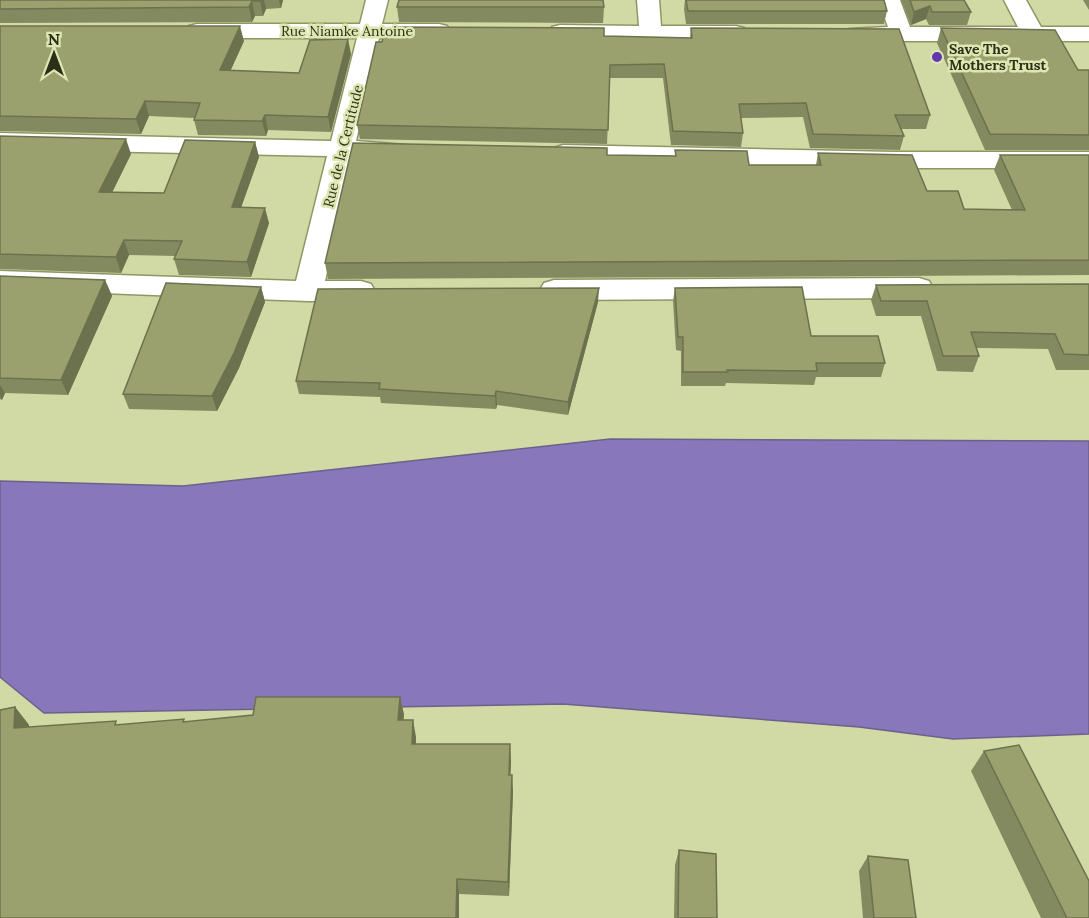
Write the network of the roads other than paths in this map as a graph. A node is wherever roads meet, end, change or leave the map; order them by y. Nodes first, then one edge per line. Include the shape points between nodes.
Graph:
1 (377, 0) edge
2 (648, 0) edge
3 (889, 0) edge
4 (1015, 0) edge
5 (370, 31) junction
6 (179, 32) edge
7 (464, 32) edge
8 (534, 32) edge
9 (651, 33) junction
10 (758, 33) edge
11 (842, 34) edge
12 (902, 34) junction
13 (1033, 34) junction
14 (1089, 34) edge
15 (0, 141) edge
16 (342, 149) junction
17 (426, 151) edge
18 (534, 153) edge
19 (1089, 160) edge
20 (0, 280) edge
21 (947, 288) edge
22 (390, 290) edge
23 (532, 290) edge
24 (308, 291) junction

1 - 5 street, Rue de la Certitude
2 - 9 street
3 - 12 street
4 - 13 street
5 - 6 street, Rue Niamke Antoine
5 - 7 street, Rue Niamke Antoine
5 - 16 street, Rue de la Certitude
8 - 9 street
9 - 10 street
11 - 12 street
12 - 13 street
13 - 14 street
15 - 16 street
16 - 17 street
16 - 24 street, Rue de la Certitude
18 - 19 street
20 - 24 street
21 - 23 street
22 - 24 street

